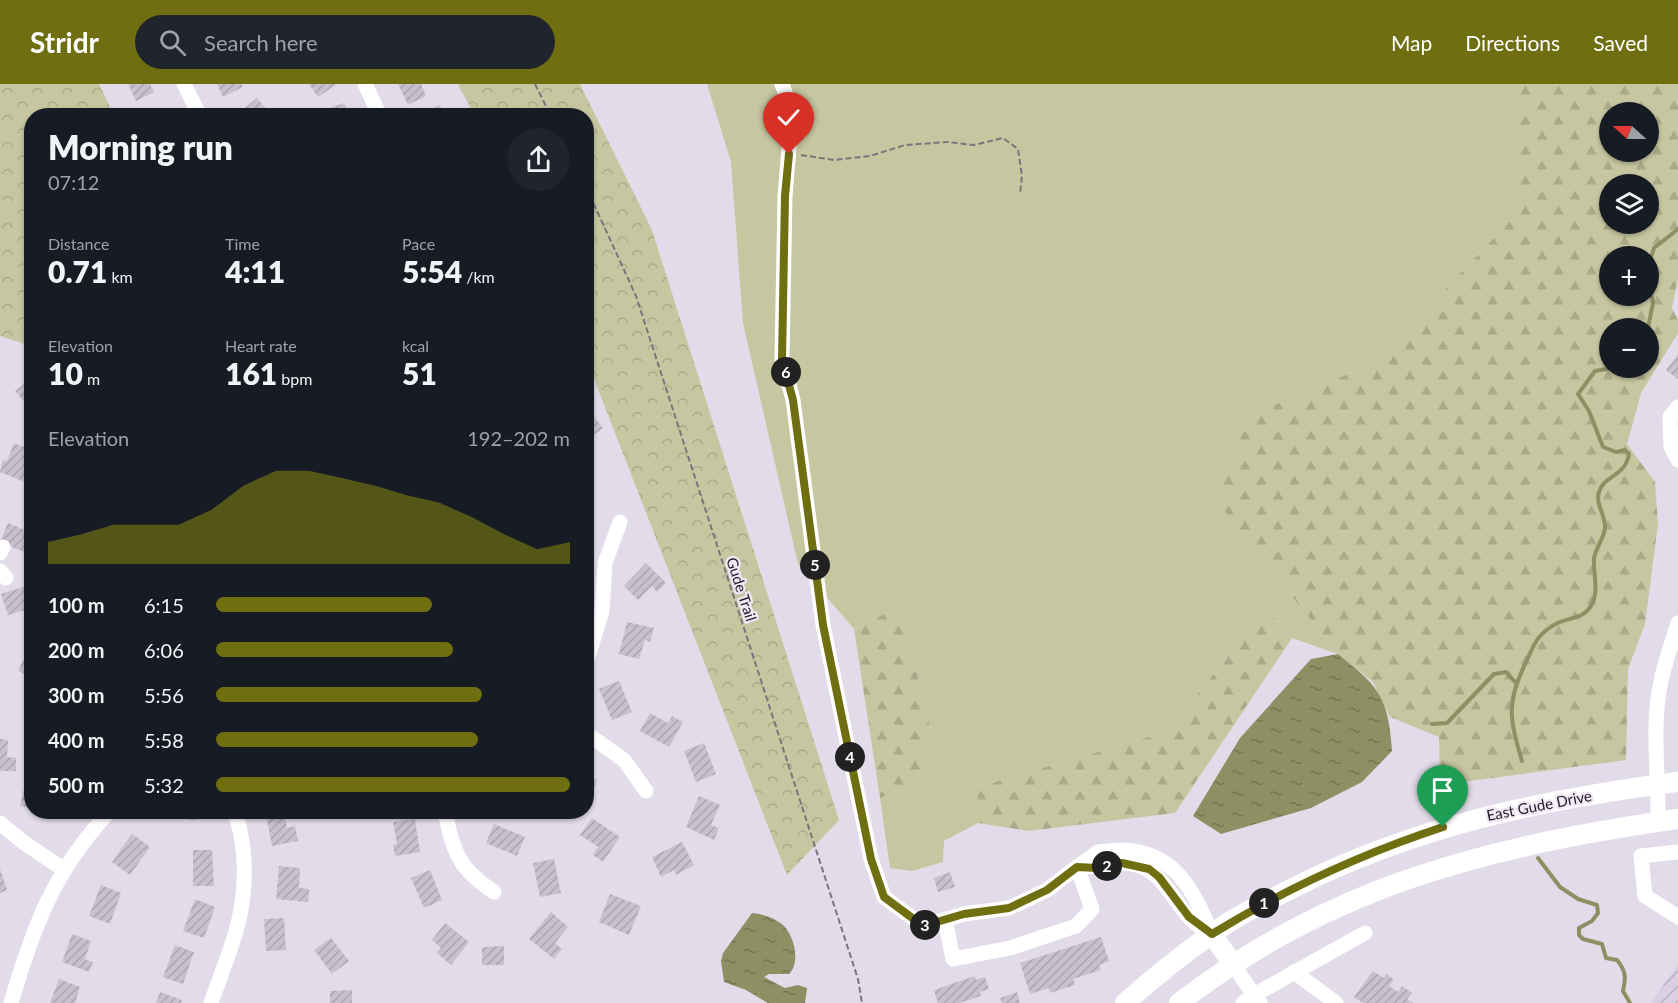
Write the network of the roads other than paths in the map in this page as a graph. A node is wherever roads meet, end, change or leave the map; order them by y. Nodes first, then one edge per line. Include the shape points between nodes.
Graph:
1 (184, 84) edge
2 (364, 84) edge
3 (782, 84) edge
4 (196, 108) edge
5 (376, 108) edge
6 (1678, 407) edge
7 (1678, 460) edge
8 (620, 522) dead end
9 (1678, 623) edge
10 (594, 638) edge
11 (1674, 654) edge
12 (594, 739) edge
13 (1669, 783) edge
14 (646, 791) dead end
15 (103, 819) edge
16 (236, 819) edge
17 (447, 819) edge
18 (1678, 819) edge
19 (1658, 822) junction
20 (0, 823) edge
21 (1678, 852) edge
22 (1077, 867) junction
23 (63, 869) junction
24 (494, 892) dead end
25 (1678, 917) edge
26 (945, 919) junction
27 (1365, 933) dead end
28 (1212, 934) junction
29 (1232, 963) junction
30 (1294, 972) junction
31 (7, 1000) edge
32 (1252, 1000) edge
33 (210, 1003) edge
34 (1125, 1003) edge
35 (1179, 1003) edge
36 (1336, 1003) edge

1 - 4 street
2 - 5 street
3 - 26 street via 792,112 785,196 782,359 793,400 828,648 871,859 884,897 923,926
6 - 7 street via 1670,417 1671,447
8 - 10 street via 605,564 602,611
9 - 11 street
11 - 13 street via 1660,682 1655,735
12 - 14 street via 624,760
13 - 19 street
13 - 28 main road, East Gude Drive via 1525,806 1433,830 1331,870
15 - 23 street
16 - 33 street via 243,844 245,892 240,923
17 - 24 street via 466,870
18 - 19 main road
19 - 29 main road via 1507,849 1399,880 1294,928
20 - 23 street
21 - 25 street via 1641,856 1645,896
22 - 26 street via 1047,890 1009,908
22 - 26 street via 1092,909 1076,926 1010,948 953,959
22 - 28 street via 1098,852 1141,850 1156,855 1194,894
23 - 31 street via 37,921
27 - 30 street
28 - 29 main road
28 - 34 main road, East Gude Drive
29 - 32 street
29 - 35 main road
30 - 32 street
30 - 36 street

